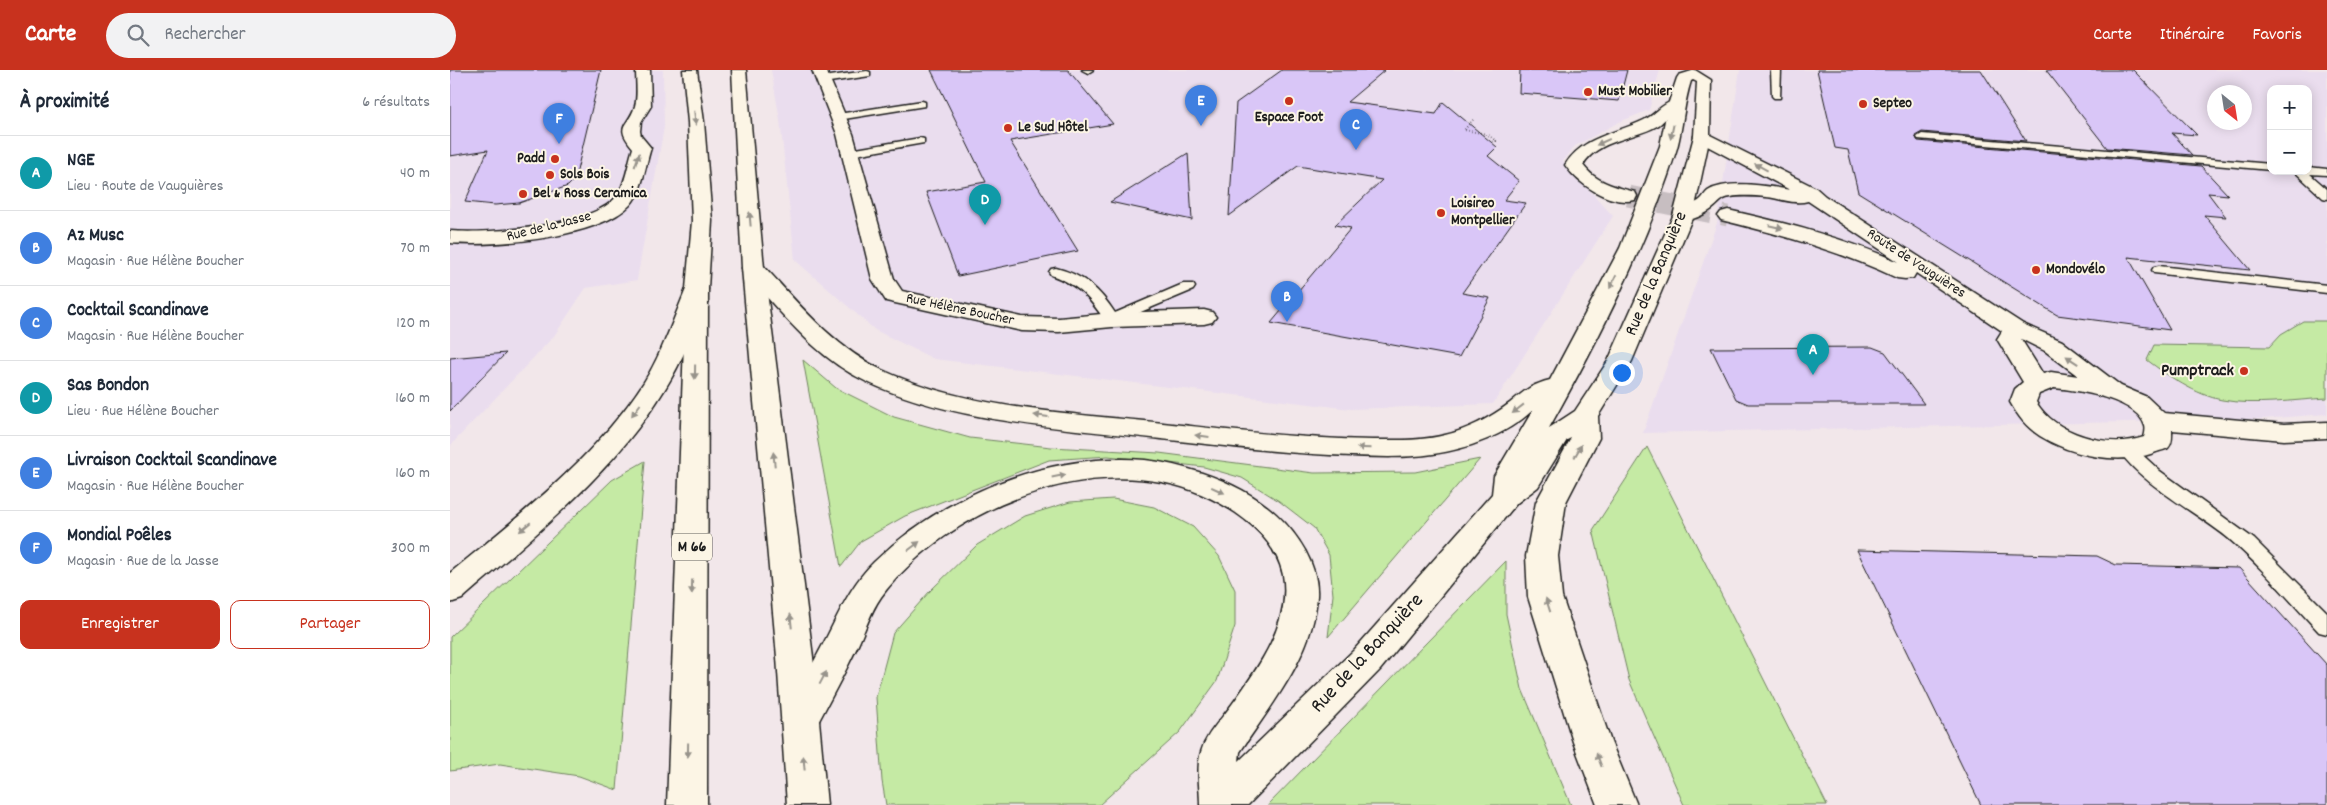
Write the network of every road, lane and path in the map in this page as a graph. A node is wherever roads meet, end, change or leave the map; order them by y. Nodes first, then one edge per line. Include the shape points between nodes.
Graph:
1 (643, 70) edge
2 (690, 70) edge
3 (739, 70) edge
4 (1776, 70) edge
5 (1694, 72) edge
6 (867, 74) dead end
7 (821, 75) edge
8 (1777, 96) dead end
9 (922, 104) dead end
10 (1676, 105) junction
11 (838, 117) junction
12 (1473, 120) dead end
13 (1702, 128) junction
14 (1922, 137) dead end
15 (920, 142) dead end
16 (1491, 142) dead end
17 (850, 153) junction
18 (2267, 167) edge
19 (2312, 170) edge
20 (2327, 172) edge
21 (2304, 175) edge
22 (1790, 182) junction
23 (1765, 191) junction
24 (2327, 195) edge
25 (1628, 196) tunnel mouth
26 (1818, 200) junction
27 (1683, 216) junction
28 (1728, 216) tunnel mouth
29 (450, 237) edge
30 (753, 268) junction
31 (2159, 270) dead end
32 (1056, 272) dead end
33 (1188, 287) dead end
34 (697, 289) junction
35 (2327, 289) edge
36 (1982, 307) junction
37 (1204, 317) dead end
38 (1112, 320) junction
39 (2015, 328) junction
40 (2036, 383) junction
41 (1560, 386) junction
42 (2111, 390) junction
43 (1585, 416) junction
44 (2157, 420) junction
45 (2327, 430) edge
46 (2129, 452) junction
47 (1507, 496) junction
48 (450, 591) edge
49 (2327, 626) edge
50 (800, 721) junction
51 (687, 805) edge
52 (807, 805) edge
53 (1220, 805) edge
54 (1617, 805) edge

29 -> 1 main road, Rue de la Jasse via 496,239 537,233 581,222 621,203 629,191 642,148 632,131 633,122 643,106
2 -> 34 main road, M 66 via 702,221
30 -> 3 main road
4 - 8 lane
5 - 10 main road, Rue de la Banquière via 1684,78
5 - 13 main road, Rue de la Banquière via 1704,80
6 - 7 lane
7 - 11 main road, Rue Hélène Boucher
9 - 11 lane
10 -> 25 main road via 1669,106 1651,122 1598,144 1576,160 1574,166 1582,177
10 -> 41 main road, Rue de la Banquière via 1669,146 1630,248
11 - 17 main road, Rue Hélène Boucher
12 - 16 path via 1464,130 1487,134 1496,141
22 -> 13 main road, Route de Vauguières
13 - 27 main road, Rue de la Banquière
14 - 18 lane
15 - 17 lane
17 - 38 main road, Rue Hélène Boucher via 883,280 894,296 1022,324 1059,325
19 - 20 lane
21 - 24 lane
22 - 23 main road, Route de Vauguières
22 - 26 main road, Route de Vauguières
23 - 26 main road, Route de Vauguières
23 - 27 main road, Route de Vauguières via 1729,191 1715,195 1706,204
26 - 36 main road, Route de Vauguières
27 - 43 main road, Rue de la Banquière via 1620,361
28 -> 36 main road via 1843,247 1913,277 1946,297
41 -> 30 main road via 1536,393 1518,410 1469,437 1443,444 1398,448 1331,448 1253,442 1026,415 957,402 899,386 871,374 811,332
50 -> 30 main road
31 - 35 lane
32 - 38 lane via 1092,289
33 - 38 lane
34 -> 48 main road, M 66 via 674,349 654,386 608,448 550,506
34 -> 51 main road, M 66
36 - 39 main road, Route de Vauguières
37 - 38 main road, Rue Hélène Boucher
39 - 40 main road via 2009,339
42 -> 39 main road, Route de Vauguières via 2032,333
40 - 42 main road via 2070,380
40 - 46 main road via 2027,387 2021,400 2039,424 2081,444
41 - 47 main road, Rue de la Banquière via 1508,476
42 - 44 main road via 2146,409
43 - 47 main road, Rue de la Banquière via 1557,436 1528,480
54 -> 43 main road via 1592,742 1545,597 1542,556 1550,502 1585,438
44 - 45 main road via 2284,432
44 - 46 main road via 2161,432 2158,442
46 - 49 lane via 2148,472 2237,536
47 - 53 main road, Rue de la Banquière via 1367,660
52 -> 50 main road
50 -> 53 main road via 869,589 902,555 941,526 975,506 1046,478 1114,469 1174,474 1238,499 1264,518 1286,546 1299,575 1300,597 1294,628 1281,659 1221,751

